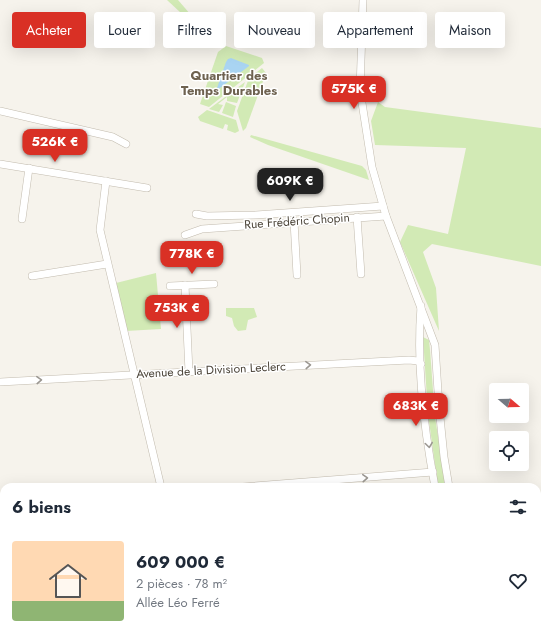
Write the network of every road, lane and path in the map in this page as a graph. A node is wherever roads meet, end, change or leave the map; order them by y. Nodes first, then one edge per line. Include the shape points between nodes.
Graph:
1 (363, 0) edge
2 (0, 111) edge
3 (126, 144) dead end
4 (0, 164) edge
5 (29, 168) junction
6 (106, 181) junction
7 (147, 188) dead end
8 (383, 206) junction
9 (196, 214) dead end
10 (386, 216) junction
11 (357, 217) junction
12 (22, 219) dead end
13 (294, 221) junction
14 (185, 234) dead end
15 (108, 264) junction
16 (360, 274) dead end
17 (297, 275) dead end
18 (32, 276) dead end
19 (214, 284) dead end
20 (185, 285) junction
21 (170, 286) dead end
22 (421, 304) junction
23 (421, 364) junction
24 (189, 372) junction
25 (134, 374) junction
26 (0, 382) edge
27 (433, 472) junction
28 (160, 483) edge
29 (294, 483) edge
30 (435, 483) edge
31 (448, 483) edge

1 - 8 street via 360,90 372,167
2 - 3 street via 113,137
4 - 5 street
5 - 6 street
5 - 12 street
6 - 7 street
6 - 15 street via 100,230
8 - 9 street via 256,215
8 - 10 street
10 - 11 street, Rue Frédéric Chopin
10 - 22 street
11 - 13 street, Rue Frédéric Chopin
11 - 16 street
13 - 14 street, Rue Frédéric Chopin via 202,228
13 - 17 street
15 - 18 street
15 - 25 street
19 - 20 street
20 - 21 street
20 - 24 street
22 - 23 street
22 - 31 street via 435,345
24 -> 23 street, Avenue de la Division Leclerc via 410,360
23 -> 27 street
24 - 25 street, Avenue de la Division Leclerc
26 -> 25 street, Avenue de la Division Leclerc
25 - 28 street
29 -> 27 street
27 - 30 street

